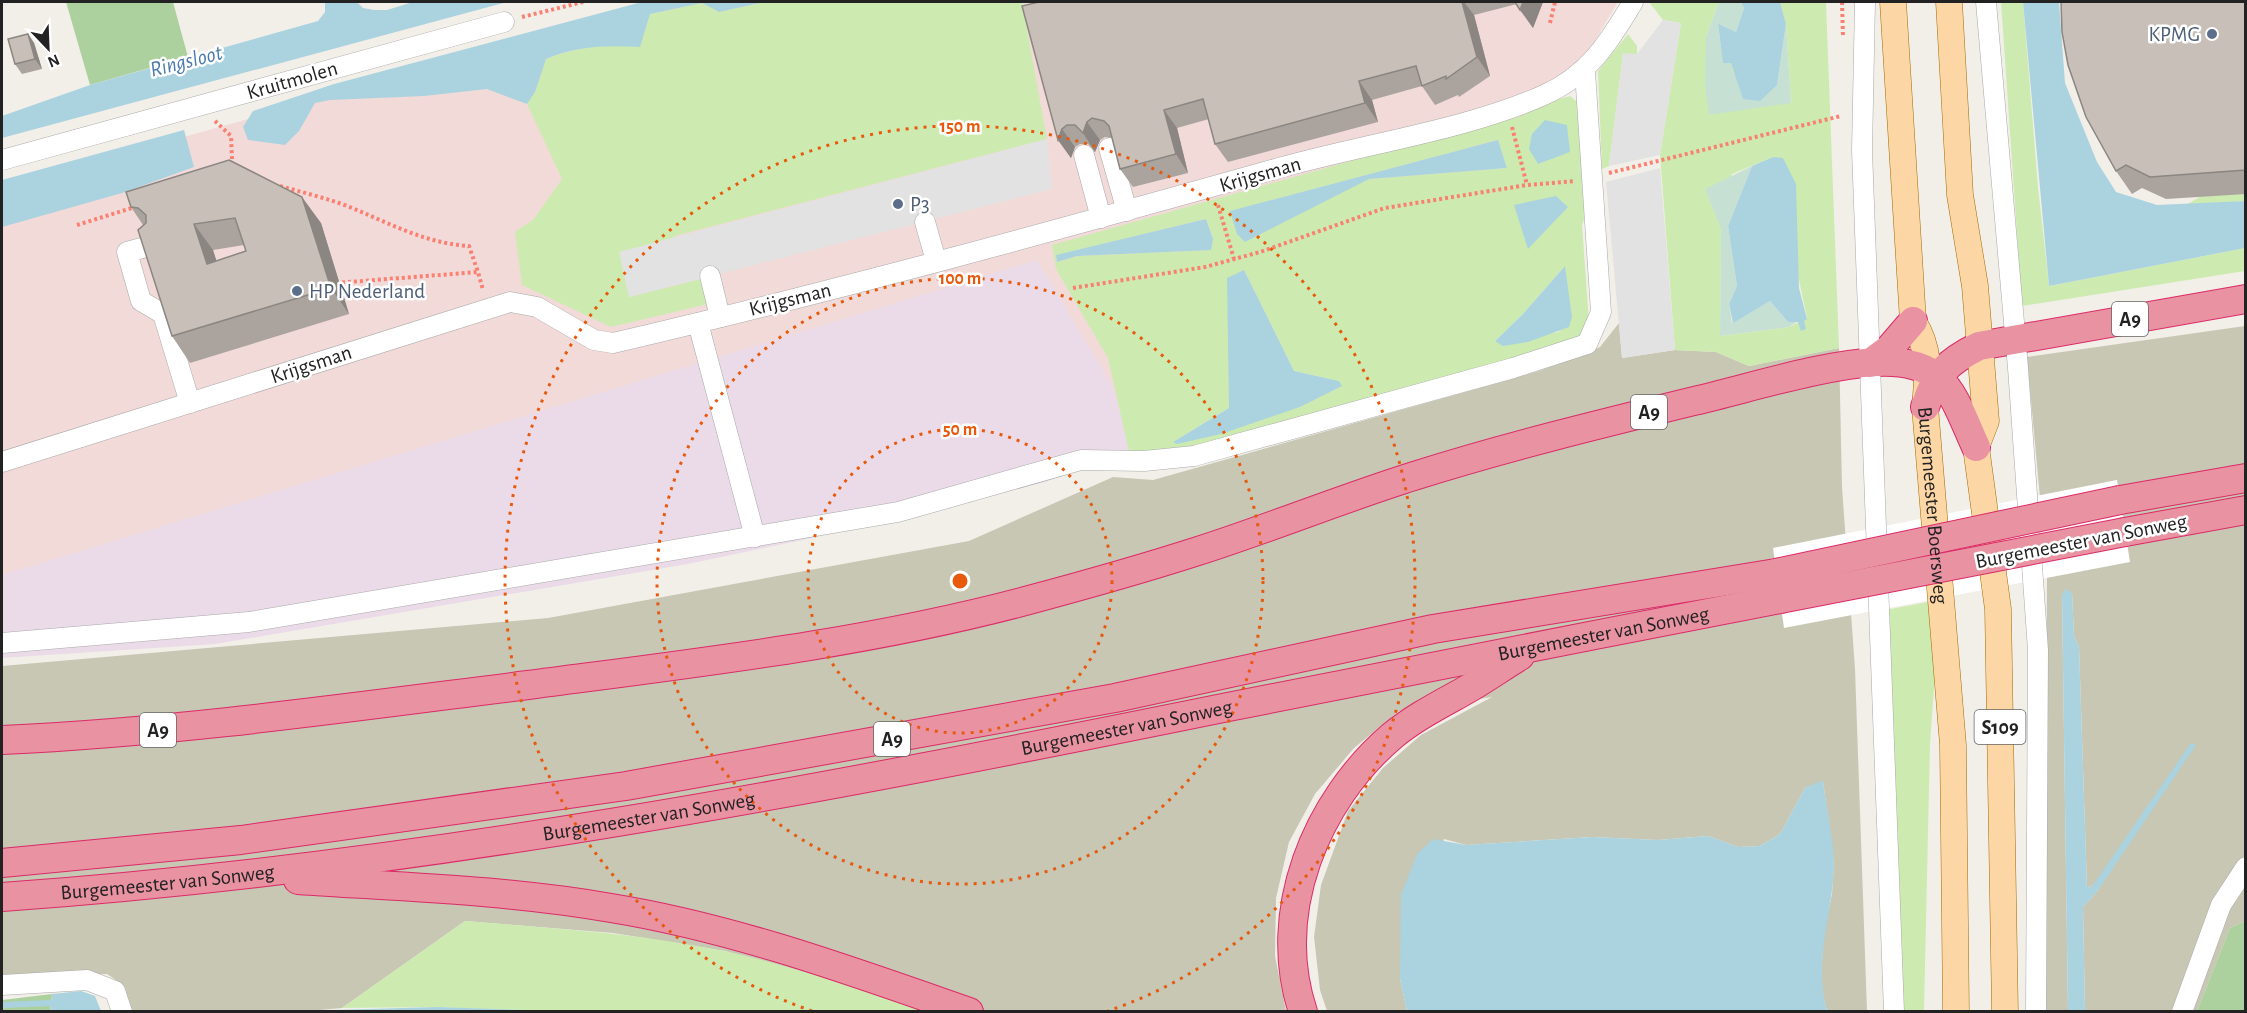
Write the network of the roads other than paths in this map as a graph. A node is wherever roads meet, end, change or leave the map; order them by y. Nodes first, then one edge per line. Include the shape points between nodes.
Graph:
1 (1633, 2) edge
2 (1865, 2) edge
3 (1893, 2) edge
4 (1949, 2) edge
5 (1986, 2) edge
6 (504, 22) road end
7 (1585, 72) junction
8 (1109, 148) edge
9 (1084, 155) dead end
10 (2, 160) edge
11 (1127, 211) junction
12 (1101, 218) junction
13 (925, 222) dead end
14 (153, 245) edge
15 (936, 261) junction
16 (711, 276) dead end
17 (2246, 299) edge
18 (1912, 309) junction
19 (720, 317) junction
20 (698, 323) junction
21 (2016, 339) junction
22 (1979, 346) junction
23 (1870, 363) junction
24 (1933, 372) junction
25 (190, 403) junction
26 (1925, 407) joint
27 (1976, 447) junction
28 (2, 462) edge
29 (2246, 478) edge
30 (2246, 510) edge
31 (755, 537) junction
32 (1778, 586) junction
33 (2, 643) edge
34 (1535, 647) junction
35 (2, 740) edge
36 (2, 863) edge
37 (2246, 867) edge
38 (239, 876) junction
39 (2, 897) edge
40 (2, 985) edge
41 (122, 1011) edge
42 (969, 1011) edge
43 (1302, 1011) edge
44 (1894, 1011) edge
45 (1956, 1011) edge
46 (2005, 1011) edge
47 (2036, 1011) edge
48 (2182, 1011) edge

1 - 7 street, Krijgsman via 1615,34
2 - 23 street via 1862,150
3 - 18 main road
4 - 22 main road, S109 via 1960,195 1975,286
5 - 21 street
6 - 10 street, Kruitmolen
7 - 11 street, Krijgsman via 1545,95 1506,109
7 - 31 street via 1601,312 1587,344 1194,456 1144,461 1081,460 898,512
8 - 11 street
9 - 12 street
11 - 12 street, Krijgsman
12 - 15 street, Krijgsman
13 - 15 street
14 - 25 street via 127,252 141,301 163,314
15 - 19 street, Krijgsman
16 - 19 street
17 - 21 highway, A9
18 - 23 highway, A9 via 1889,349
18 - 24 main road
19 - 20 street, Krijgsman
20 - 25 street, Krijgsman via 613,343 594,340 537,307 510,302
20 - 31 street
21 - 22 highway, A9
21 - 47 street via 2038,650
22 - 24 highway, A9
22 - 27 main road, S109 via 1986,421
23 - 24 highway, A9
23 - 35 highway, A9 via 1588,426 1412,477 1198,551 1024,602 930,624 819,645 314,712 122,733
23 - 44 street
24 - 26 highway, A9
24 - 27 highway via 1956,403
25 - 28 street, Krijgsman
26 - 45 main road, Burgemeester Boersweg / S109 via 1953,745
27 - 46 main road, S109 via 1998,609
29 - 32 highway, Burgemeester van Sonweg / A9, bridge via 2120,500
30 - 32 highway, Burgemeester van Sonweg / A9, bridge
31 - 33 street via 249,622
32 - 34 highway, Burgemeester van Sonweg / A9
32 - 36 highway, Burgemeester van Sonweg / A9 via 1432,629 1115,698 626,786 241,840
34 - 38 highway, Burgemeester van Sonweg / A9 via 804,789 485,842
34 - 43 highway, A9 via 1393,735 1361,766 1333,803 1314,838 1293,925 1293,963
37 - 48 street via 2221,905
38 - 39 highway, Burgemeester van Sonweg / A9
38 - 42 highway, A9 via 507,896 610,908 728,933
40 - 41 street via 87,980 115,991

